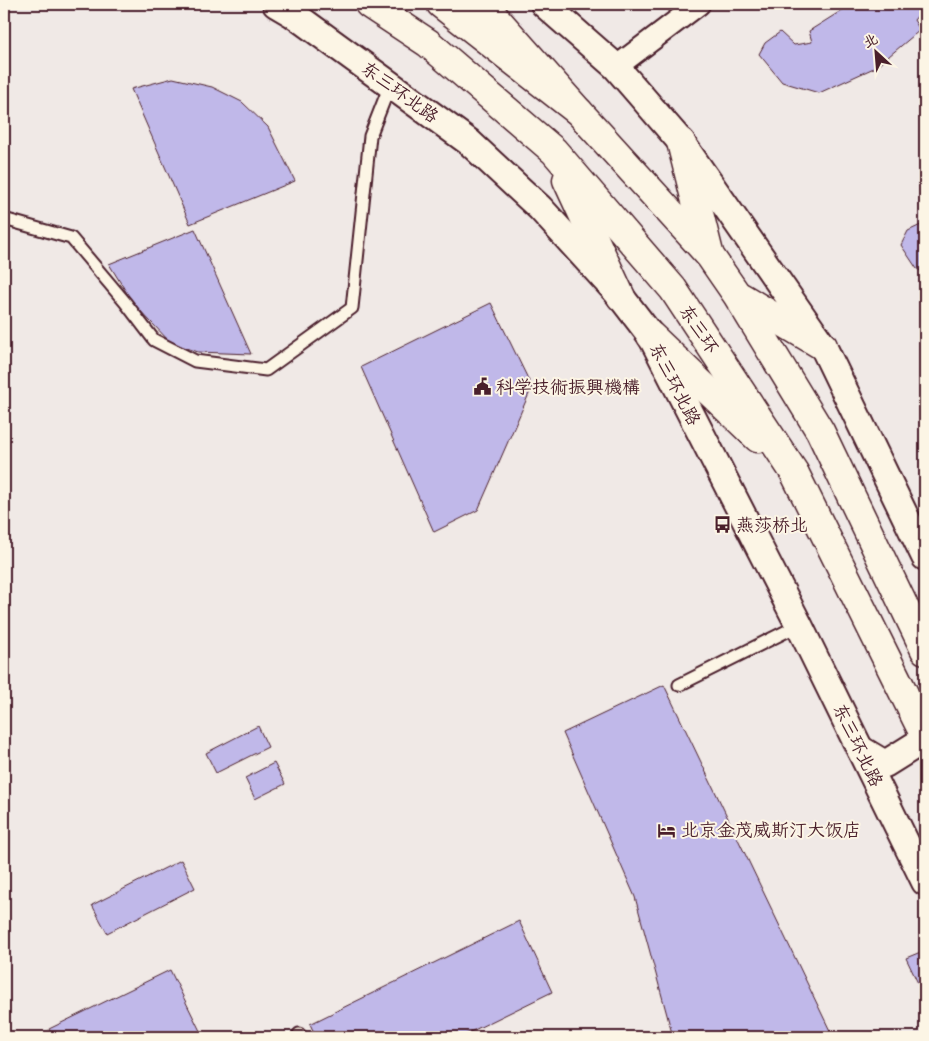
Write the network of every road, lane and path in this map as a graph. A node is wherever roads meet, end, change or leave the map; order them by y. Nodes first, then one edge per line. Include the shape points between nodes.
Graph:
1 (276, 4) edge
2 (370, 4) edge
3 (441, 4) edge
4 (483, 4) edge
5 (544, 4) edge
6 (699, 4) edge
7 (616, 67) junction
8 (390, 84) junction
9 (579, 112) junction
10 (681, 142) junction
11 (554, 151) junction
12 (4, 219) edge
13 (710, 256) junction
14 (737, 295) junction
15 (621, 296) junction
16 (650, 336) junction
17 (823, 346) junction
18 (794, 472) junction
19 (925, 557) edge
20 (799, 625) junction
21 (925, 649) edge
22 (680, 685) dead end
23 (925, 738) edge
24 (860, 749) junction
25 (925, 882) edge

1 - 8 street, 东三环北路
2 - 11 highway, 东三环 via 428,43
3 - 9 highway
4 - 9 highway
5 - 7 street
6 - 7 street
7 - 10 street
8 - 12 lane via 370,136 352,308 266,370 195,361 154,340 71,238
8 - 15 street, 东三环北路 via 469,142 540,208
9 - 13 highway
10 - 13 highway
10 - 17 street
11 - 15 highway
11 - 18 highway, 东三环 via 673,289
13 - 14 highway
14 - 17 highway
14 - 21 highway via 820,432
15 - 16 street, 东三环北路
16 - 18 highway
16 - 20 street, 东三环北路
17 - 19 street
18 - 23 highway, 东三环
20 - 22 lane
20 - 24 street, 东三环北路
23 - 24 street via 885,764
24 - 25 street, 东三环北路

